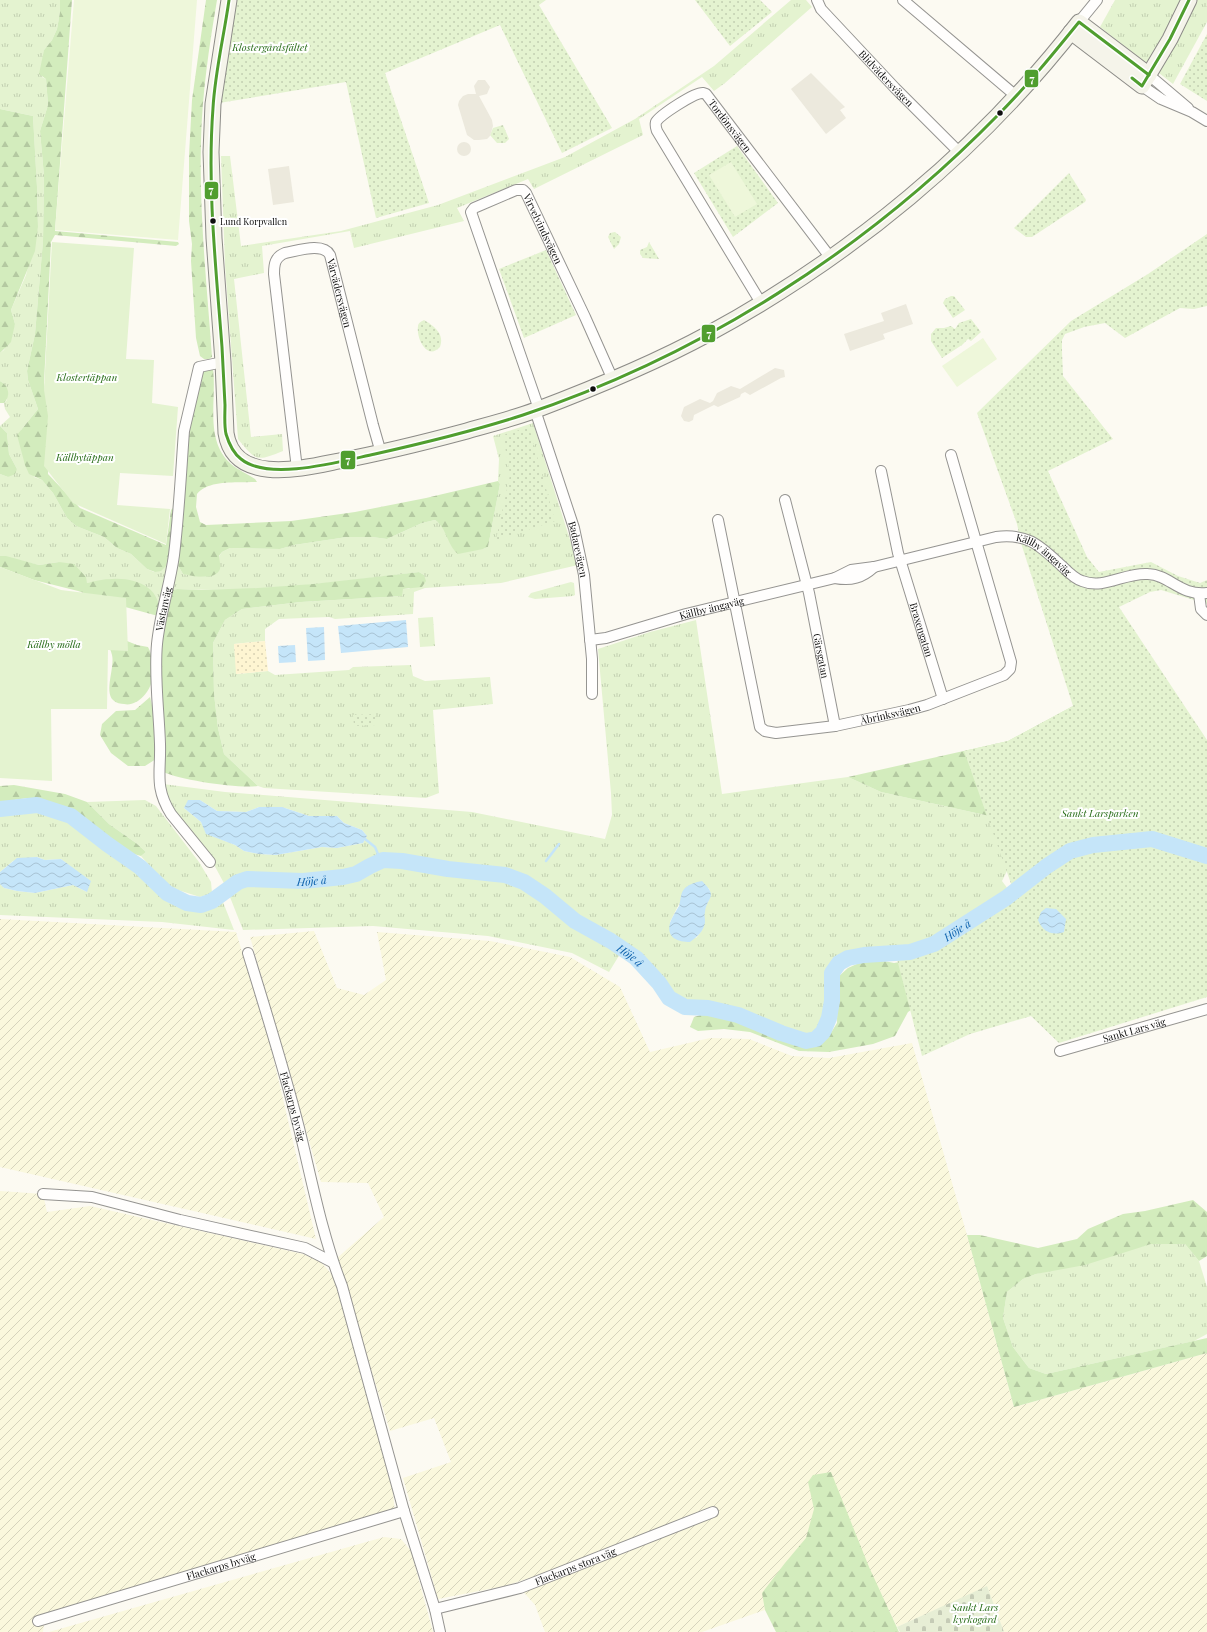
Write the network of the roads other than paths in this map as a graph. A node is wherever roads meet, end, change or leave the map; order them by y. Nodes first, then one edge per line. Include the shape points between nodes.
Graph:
1 (229, 0) edge
2 (816, 0) edge
3 (903, 0) edge
4 (1097, 0) edge
5 (1188, 0) edge
6 (1075, 27) junction
7 (1145, 80) junction
8 (1016, 96) junction
9 (1207, 121) edge
10 (960, 153) junction
11 (830, 257) junction
12 (761, 303) junction
13 (223, 362) junction
14 (612, 380) junction
15 (537, 409) junction
16 (381, 453) junction
17 (951, 455) dead end
18 (297, 469) junction
19 (881, 471) dead end
20 (785, 500) dead end
21 (718, 520) dead end
22 (975, 542) junction
23 (900, 560) junction
24 (807, 584) junction
25 (1203, 594) edge
26 (734, 602) junction
27 (1207, 615) edge
28 (590, 640) junction
29 (592, 694) dead end
30 (943, 699) junction
31 (835, 726) junction
32 (210, 862) dead end
33 (248, 953) dead end
34 (1207, 1009) edge
35 (1060, 1051) dead end
36 (43, 1194) dead end
37 (332, 1262) junction
38 (404, 1511) junction
39 (713, 1512) dead end
40 (435, 1609) junction
41 (38, 1621) dead end
42 (440, 1632) edge

1 - 13 street via 213,104 211,152
2 - 10 street, Blidvädersvägen via 821,9 895,88
3 - 8 street
4 - 6 street
5 - 7 street via 1170,39
6 - 7 street
6 - 8 street
7 - 9 street via 1168,89 1192,112
8 - 10 street
10 - 11 street via 897,207
11 - 12 street
11 - 12 street, Tordönsvägen via 706,94 696,94 664,114 655,128
12 - 14 street via 706,335
13 - 18 street via 227,438 231,448 253,468
13 - 32 street, Västanväg via 199,367 187,414 174,555 157,649 156,687 160,746 159,777 166,806
14 - 15 street
14 - 15 street, Virvelvindsvägen via 526,193 524,190 516,190 474,208 471,212
15 - 16 street via 485,426
15 - 28 street, Badarevägen via 574,528 584,575
16 - 18 street
16 - 18 street, Vårvädersvägen via 330,255 328,251 318,248 285,253 276,259 274,274
17 - 22 street
19 - 23 street, Braxengatan
20 - 24 street, Gärsgatan
21 - 26 street
22 - 23 street, Källby ängaväg
22 - 25 street, Källby ängaväg via 1003,536 1020,536 1040,547 1081,581 1093,584 1138,574 1152,574 1184,591
22 - 30 street, Åbrinksvägen via 1011,662 1010,669 1004,675
23 - 24 street, Källby ängaväg via 850,570 835,578
23 - 30 street, Braxengatan
24 - 26 street, Källby ängaväg
24 - 31 street, Gärsgatan
25 - 27 street via 1201,609
26 - 28 street, Källby ängaväg via 606,638
26 - 31 street, Åbrinksvägen via 760,727 776,733
28 - 29 street, Badarevägen
30 - 31 street, Åbrinksvägen via 909,710
33 - 37 street, Flackarps byväg via 298,1126
34 - 35 street, Sankt Lars väg
36 - 37 street via 92,1197 305,1248
37 - 38 street, Flackarps byväg via 342,1286
38 - 40 street, Flackarps byväg
38 - 41 street, Flackarps byväg
39 - 40 street, Flackarps stora väg via 520,1588
40 - 42 street, Flackarps byväg

